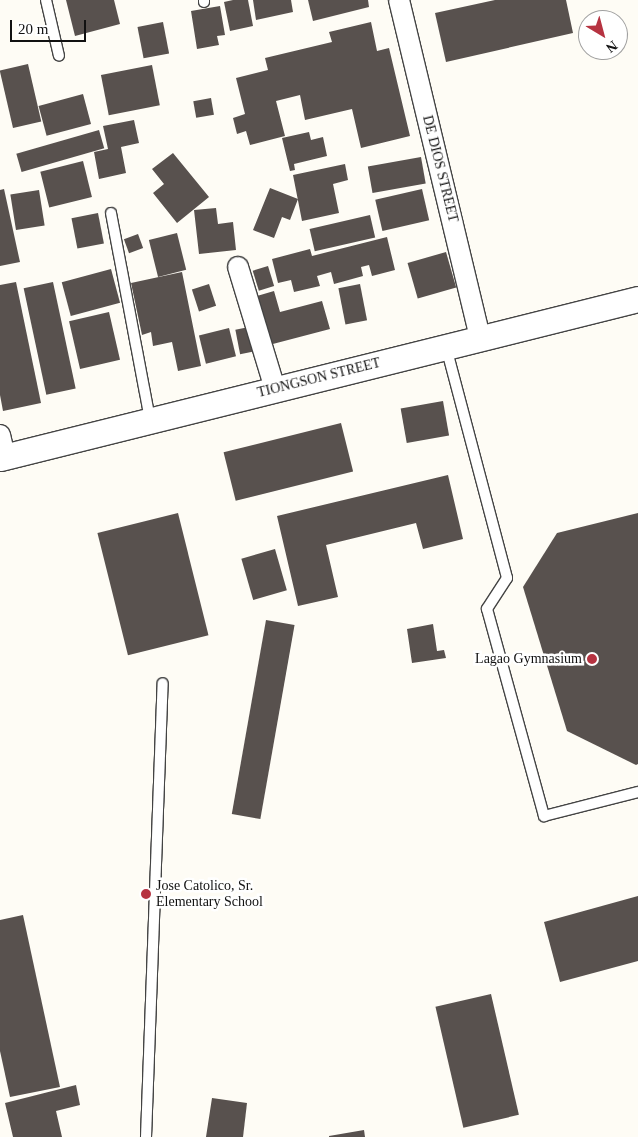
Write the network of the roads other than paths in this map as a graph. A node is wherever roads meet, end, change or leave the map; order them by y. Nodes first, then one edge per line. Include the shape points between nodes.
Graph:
1 (46, 0) edge
2 (399, 0) edge
3 (59, 56) dead end
4 (111, 213) dead end
5 (238, 267) dead end
6 (638, 299) edge
7 (480, 338) junction
8 (446, 347) junction
9 (275, 389) junction
10 (150, 420) junction
11 (2, 450) edge
12 (163, 683) dead end
13 (638, 792) edge
14 (146, 1137) edge

1 - 3 lane
2 - 7 street, DE DIOS STREET
4 - 10 lane
5 - 9 street
6 - 7 street, TIONGSON STREET
7 - 8 street, TIONGSON STREET
8 - 9 street, TIONGSON STREET
8 - 13 lane via 507,578 487,609 544,816
9 - 10 street, TIONGSON STREET
10 - 11 street, TIONGSON STREET
12 - 14 lane

